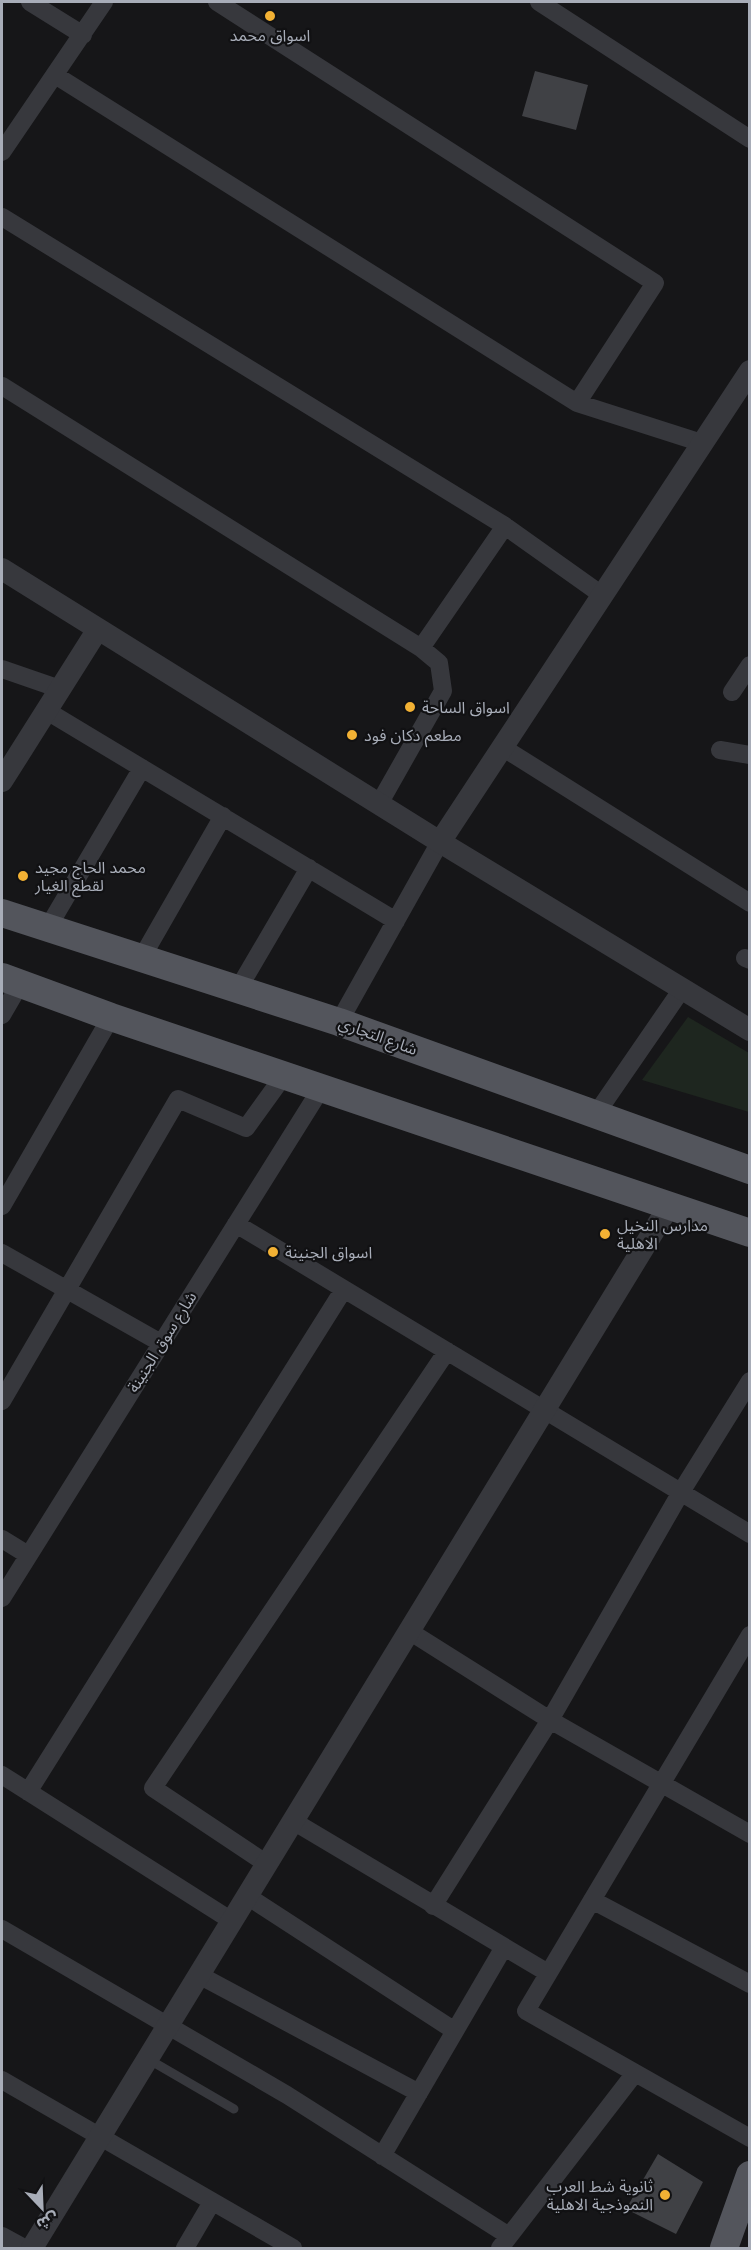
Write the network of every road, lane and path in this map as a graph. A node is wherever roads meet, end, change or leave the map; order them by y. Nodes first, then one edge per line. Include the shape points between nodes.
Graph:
1 (30, 2) edge
2 (104, 2) edge
3 (217, 2) edge
4 (539, 2) edge
5 (83, 35) junction
6 (55, 75) junction
7 (750, 139) edge
8 (2, 152) edge
9 (2, 217) edge
10 (750, 371) edge
11 (2, 386) edge
12 (577, 403) junction
13 (702, 443) junction
14 (505, 526) junction
15 (2, 569) edge
16 (602, 595) junction
17 (98, 629) junction
18 (421, 648) junction
19 (750, 665) edge
20 (2, 669) edge
21 (60, 688) junction
22 (732, 692) dead end
23 (46, 711) junction
24 (502, 747) junction
25 (720, 750) dead end
26 (750, 755) edge
27 (142, 768) junction
28 (2, 782) edge
29 (379, 804) junction
30 (223, 816) junction
31 (440, 842) junction
32 (309, 868) junction
33 (750, 903) edge
34 (2, 913) edge
35 (396, 921) junction
36 (47, 929) junction
37 (141, 959) junction
38 (11, 981) edge
39 (682, 989) junction
40 (237, 991) junction
41 (2, 1015) edge
42 (111, 1017) junction
43 (339, 1022) junction
44 (750, 1030) edge
45 (285, 1074) junction
46 (322, 1087) junction
47 (596, 1114) junction
48 (750, 1170) edge
49 (2, 1206) edge
50 (669, 1206) junction
51 (236, 1224) junction
52 (750, 1233) edge
53 (2, 1253) edge
54 (344, 1289) junction
55 (67, 1290) junction
56 (161, 1343) junction
57 (447, 1351) junction
58 (750, 1381) edge
59 (2, 1401) edge
60 (544, 1410) junction
61 (681, 1492) junction
62 (750, 1533) edge
63 (2, 1539) edge
64 (28, 1555) junction
65 (2, 1598) edge
66 (409, 1631) junction
67 (750, 1635) edge
68 (550, 1720) junction
69 (2, 1775) edge
70 (661, 1784) junction
71 (28, 1792) junction
72 (293, 1821) junction
73 (750, 1834) edge
74 (267, 1864) junction
75 (247, 1896) junction
76 (592, 1900) junction
77 (433, 1906) junction
78 (232, 1921) junction
79 (2, 1929) edge
80 (504, 1947) junction
81 (548, 1973) junction
82 (199, 1975) junction
83 (750, 1984) edge
84 (168, 2026) junction
85 (455, 2031) junction
86 (148, 2059) junction
87 (635, 2073) junction
88 (2, 2080) edge
89 (419, 2094) junction
90 (234, 2109) dead end
91 (100, 2137) junction
92 (750, 2138) edge
93 (382, 2156) junction
94 (750, 2175) edge
95 (212, 2202) junction
96 (2, 2236) edge
97 (504, 2242) edge
98 (24, 2248) edge
99 (32, 2248) edge
100 (185, 2248) edge
101 (293, 2248) edge
102 (724, 2248) edge

1 - 5 street
2 - 5 street
3 - 12 street via 655,283
4 - 7 street
5 - 6 street
6 - 8 street
6 - 12 street
9 - 14 street
10 - 13 street
11 - 18 street
12 - 13 street
13 - 16 street
14 - 16 street
14 - 18 street
15 - 17 street
16 - 24 street
17 - 21 street
17 - 29 street
18 - 29 street via 439,663 443,691
19 - 22 street
20 - 21 street
21 - 23 street
23 - 27 street
23 - 28 street
24 - 31 street
24 - 33 street
25 - 26 street
27 - 30 street
27 - 36 street
29 - 31 street
30 - 32 street
30 - 37 street
31 - 35 street
31 - 39 street
32 - 35 street
32 - 40 street
34 - 36 main road, شارع التجاري
35 - 43 street
36 - 37 main road, شارع التجاري
37 - 40 main road, شارع التجاري
38 - 41 street
38 - 42 main road
39 - 44 street
39 - 47 street
40 - 43 main road, شارع التجاري
42 - 45 main road
42 - 49 street
43 - 47 main road, شارع التجاري
45 - 46 main road
45 - 55 street via 246,1128 178,1098
46 - 50 main road
46 - 51 street, شارع سوق الجنينة
47 - 48 main road, شارع التجاري
50 - 52 main road
50 - 60 street
51 - 54 street
51 - 56 street, شارع سوق الجنينة
53 - 55 street
54 - 57 street
54 - 71 street
55 - 56 street
55 - 59 street
56 - 64 street, شارع سوق الجنينة
57 - 60 street
57 - 74 street via 153,1788
58 - 61 street
60 - 61 street
60 - 66 street
61 - 62 street
61 - 68 street
63 - 64 street
64 - 65 street, شارع سوق الجنينة
66 - 68 street
66 - 72 street
67 - 70 street
68 - 70 street
68 - 77 street
69 - 71 street
70 - 73 street
70 - 76 street
71 - 78 street
72 - 74 street
72 - 77 street
74 - 75 street
75 - 78 street
75 - 85 street
76 - 81 street
76 - 83 street
77 - 80 street
78 - 82 street
79 - 84 street
80 - 81 street
80 - 85 street
81 - 87 street via 526,2011
82 - 84 street
82 - 89 street
84 - 86 street
84 - 93 street
85 - 89 street
86 - 90 lane
86 - 91 street
87 - 92 street
87 - 97 street
88 - 91 street
89 - 93 street
91 - 95 street
91 - 99 street
93 - 97 street
94 - 102 main road
95 - 100 street
95 - 101 street
96 - 98 street

